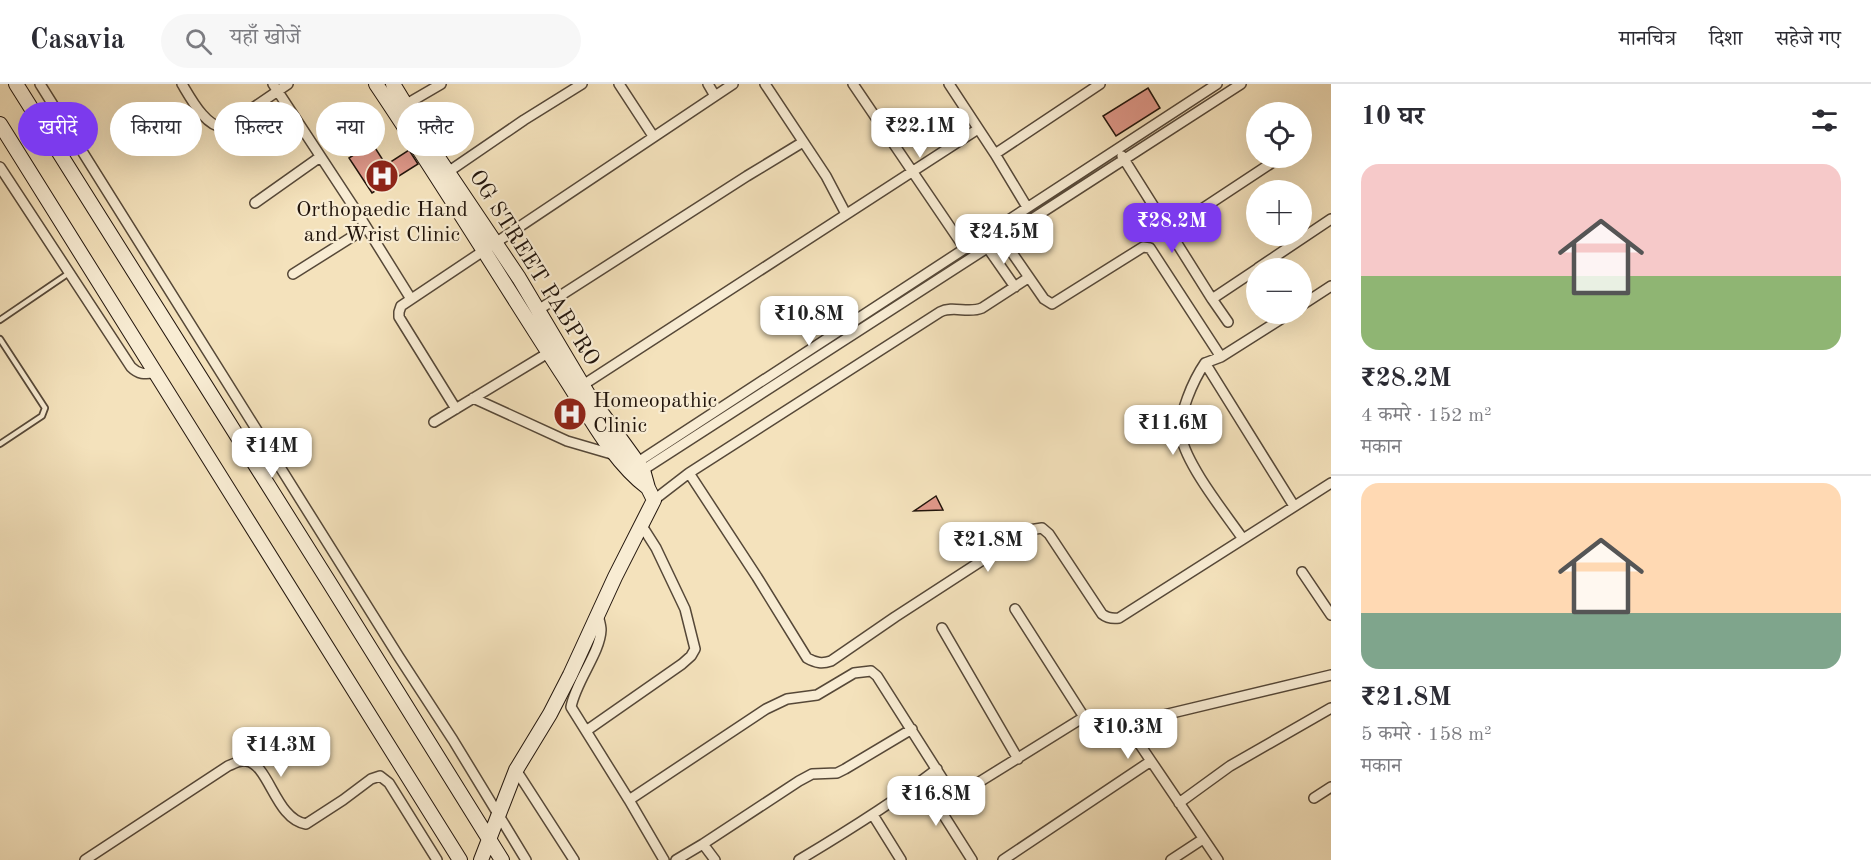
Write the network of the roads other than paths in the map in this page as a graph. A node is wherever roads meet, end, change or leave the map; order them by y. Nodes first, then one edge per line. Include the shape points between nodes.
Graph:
1 (15, 84) edge
2 (40, 84) edge
3 (182, 84) edge
4 (288, 84) edge
5 (376, 84) edge
6 (393, 84) edge
7 (441, 84) edge
8 (582, 84) edge
9 (619, 84) edge
10 (708, 84) edge
11 (733, 84) edge
12 (765, 84) edge
13 (853, 84) edge
14 (949, 84) edge
15 (1100, 84) edge
16 (1217, 84) edge
17 (1241, 84) edge
18 (275, 87) edge
19 (715, 96) junction
20 (403, 102) edge
21 (410, 102) edge
22 (0, 124) edge
23 (978, 129) junction
24 (653, 136) junction
25 (803, 142) junction
26 (1118, 149) junction
27 (994, 154) junction
28 (438, 156) edge
29 (320, 157) junction
30 (1124, 159) junction
31 (0, 167) edge
32 (1264, 168) edge
33 (912, 171) junction
34 (448, 172) junction
35 (255, 203) dead end
36 (1027, 207) junction
37 (846, 214) junction
38 (1331, 219) edge
39 (366, 228) junction
40 (996, 229) junction
41 (1170, 230) junction
42 (981, 238) junction
43 (1002, 238) junction
44 (987, 247) junction
45 (490, 248) junction
46 (965, 249) junction
47 (1273, 258) edge
48 (69, 273) junction
49 (293, 274) dead end
50 (1246, 276) edge
51 (1029, 278) junction
52 (1331, 286) edge
53 (1015, 287) junction
54 (1312, 298) edge
55 (411, 299) junction
56 (1212, 299) junction
57 (538, 309) junction
58 (0, 320) edge
59 (1228, 322) dead end
60 (1273, 324) edge
61 (0, 339) edge
62 (548, 353) junction
63 (1221, 357) junction
64 (1205, 363) junction
65 (156, 373) junction
66 (583, 385) junction
67 (473, 398) junction
68 (456, 409) junction
69 (435, 422) dead end
70 (0, 444) edge
71 (617, 456) junction
72 (635, 469) junction
73 (689, 473) junction
74 (1331, 483) edge
75 (651, 494) junction
76 (1294, 506) junction
77 (642, 526) junction
78 (1243, 539) junction
79 (1302, 572) dead end
80 (1016, 609) dead end
81 (598, 615) junction
82 (1331, 615) edge
83 (942, 628) dead end
84 (1331, 675) edge
85 (1331, 708) edge
86 (1084, 717) junction
87 (1126, 724) junction
88 (912, 729) junction
89 (586, 732) junction
90 (1018, 759) junction
91 (1151, 761) junction
92 (937, 769) junction
93 (516, 770) junction
94 (922, 781) junction
95 (1331, 787) edge
96 (954, 797) junction
97 (1314, 798) dead end
98 (629, 800) junction
99 (1179, 803) junction
100 (939, 807) junction
101 (873, 814) junction
102 (498, 816) junction
103 (489, 839) junction
104 (1203, 839) junction
105 (703, 844) junction
106 (85, 860) edge
107 (437, 860) edge
108 (460, 860) edge
109 (481, 860) edge
110 (502, 860) edge
111 (525, 860) edge
112 (574, 860) edge
113 (664, 860) edge
114 (676, 860) edge
115 (714, 860) edge
116 (799, 860) edge
117 (902, 860) edge
118 (972, 860) edge
119 (1003, 860) edge
120 (1171, 860) edge
121 (1218, 860) edge

1 - 103 main road
2 - 102 street
3 - 18 street via 207,120 219,128
4 - 18 street
5 - 45 main road, OG STREET PABPRO
6 - 20 main road, OG STREET PABPRO
7 - 21 street
8 - 34 street
9 - 24 street
10 - 19 street
11 - 19 street
12 - 25 street
13 - 33 street
14 - 23 street
15 - 27 street
16 - 26 street
17 - 30 street
18 - 29 street
19 - 24 street
22 - 65 main road
23 - 27 street
23 - 33 street
24 - 45 street
25 - 37 street
25 - 57 street
26 - 30 street
26 - 36 street
27 - 36 street
28 - 34 main road, OG STREET PABPRO
29 - 35 street
29 - 39 street
30 - 41 street
30 - 43 street
31 - 48 street
32 - 41 street
33 - 37 street
33 - 46 street
34 - 45 main road, OG STREET PABPRO
36 - 40 street
37 - 66 street
38 - 47 street
39 - 49 street
39 - 55 street
40 - 42 street
40 - 43 street
41 - 56 street
42 - 44 street
42 - 46 street
43 - 44 street
43 - 51 street
44 - 53 street
44 - 72 street
45 - 55 street
45 - 57 main road, OG STREET PABPRO
45 - 62 main road, OG STREET PABPRO
46 - 72 street
48 - 58 lane
48 - 65 street via 131,367 142,374
50 - 56 street
51 - 53 street
51 - 63 street via 1052,304 1143,247 1150,248
52 - 54 street
53 - 73 street via 974,311 940,312
55 - 68 street via 401,306 399,317
56 - 59 street
57 - 66 main road, OG STREET PABPRO
60 - 63 street
61 - 70 lane via 45,408 42,416
62 - 67 street
62 - 71 main road, OG STREET PABPRO
63 - 64 street
64 - 76 street
64 - 78 street via 1196,376 1181,421 1181,435 1206,485
65 - 108 main road
66 - 72 main road, OG STREET PABPRO
67 - 68 street
67 - 71 street via 567,441
68 - 69 street
71 - 72 main road, OG STREET PABPRO
72 - 75 main road, OG STREET PABPRO
73 - 75 street
73 - 78 street via 807,658 814,662 831,661 1035,528 1049,534 1102,614 1113,619
74 - 76 street
75 - 77 main road
76 - 78 street
77 - 81 main road
77 - 89 street via 685,609 695,649 682,664
79 - 82 street
80 - 86 street
81 - 89 street via 599,639 571,707
81 - 93 main road via 550,714
83 - 90 street
84 - 87 street
85 - 99 street via 1230,766
86 - 87 street via 1099,723
86 - 90 street
87 - 91 street
88 - 92 street
88 - 98 street via 877,676 871,671 854,673 817,695 787,699 766,709
88 - 105 street via 837,773 812,774 799,781
89 - 98 street
90 - 96 street
91 - 99 street
91 - 119 street
92 - 94 street
92 - 96 street
93 - 102 main road
93 - 112 street
94 - 100 street
94 - 101 street
95 - 97 street
96 - 100 street
98 - 113 street
99 - 104 street
100 - 118 street
101 - 116 street
101 - 117 street
102 - 103 main road
102 - 111 street
103 - 109 main road
103 - 110 main road
104 - 120 street
104 - 121 street
105 - 114 street
105 - 115 street
106 - 107 street via 243,760 260,770 291,818 306,824 380,776 389,783

